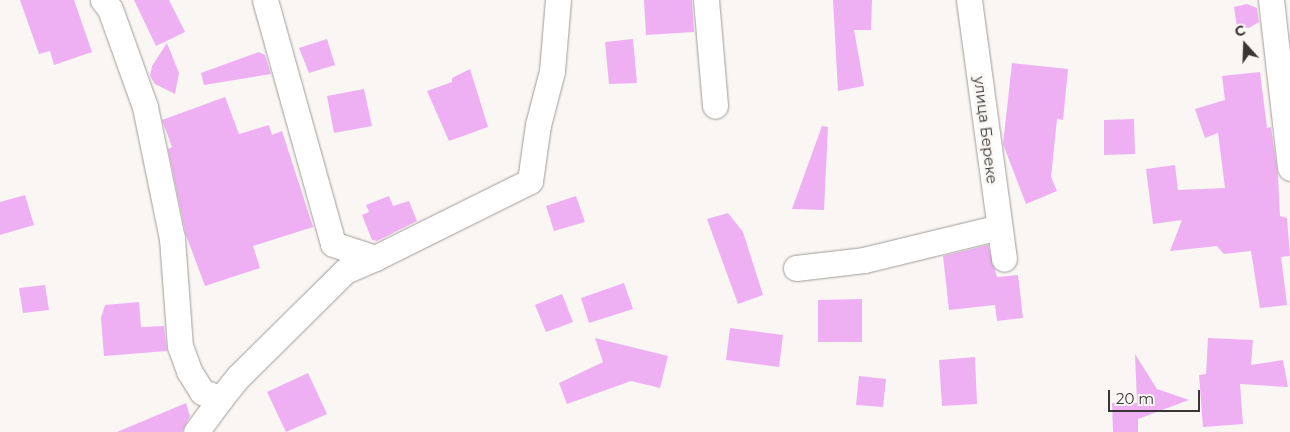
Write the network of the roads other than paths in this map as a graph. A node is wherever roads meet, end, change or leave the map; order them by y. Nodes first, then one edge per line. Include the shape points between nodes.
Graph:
1 (103, 0) edge
2 (265, 0) edge
3 (558, 0) edge
4 (706, 0) edge
5 (969, 0) edge
6 (1271, 0) edge
7 (715, 106) dead end
8 (1290, 168) edge
9 (999, 227) junction
10 (333, 244) junction
11 (375, 258) junction
12 (1004, 259) dead end
13 (796, 268) dead end
14 (332, 284) junction
15 (221, 398) junction
16 (196, 432) edge

1 - 15 street via 110,9 145,107 172,238 180,346 189,372 202,392
2 - 10 street
3 - 11 street via 552,71 538,125 530,181
4 - 7 street
5 - 9 street, улица Береке
6 - 8 street
9 - 12 street, улица Береке
9 - 13 street via 864,260
10 - 11 street
10 - 14 street
11 - 14 street via 345,271
14 - 15 street via 238,376
15 - 16 street

